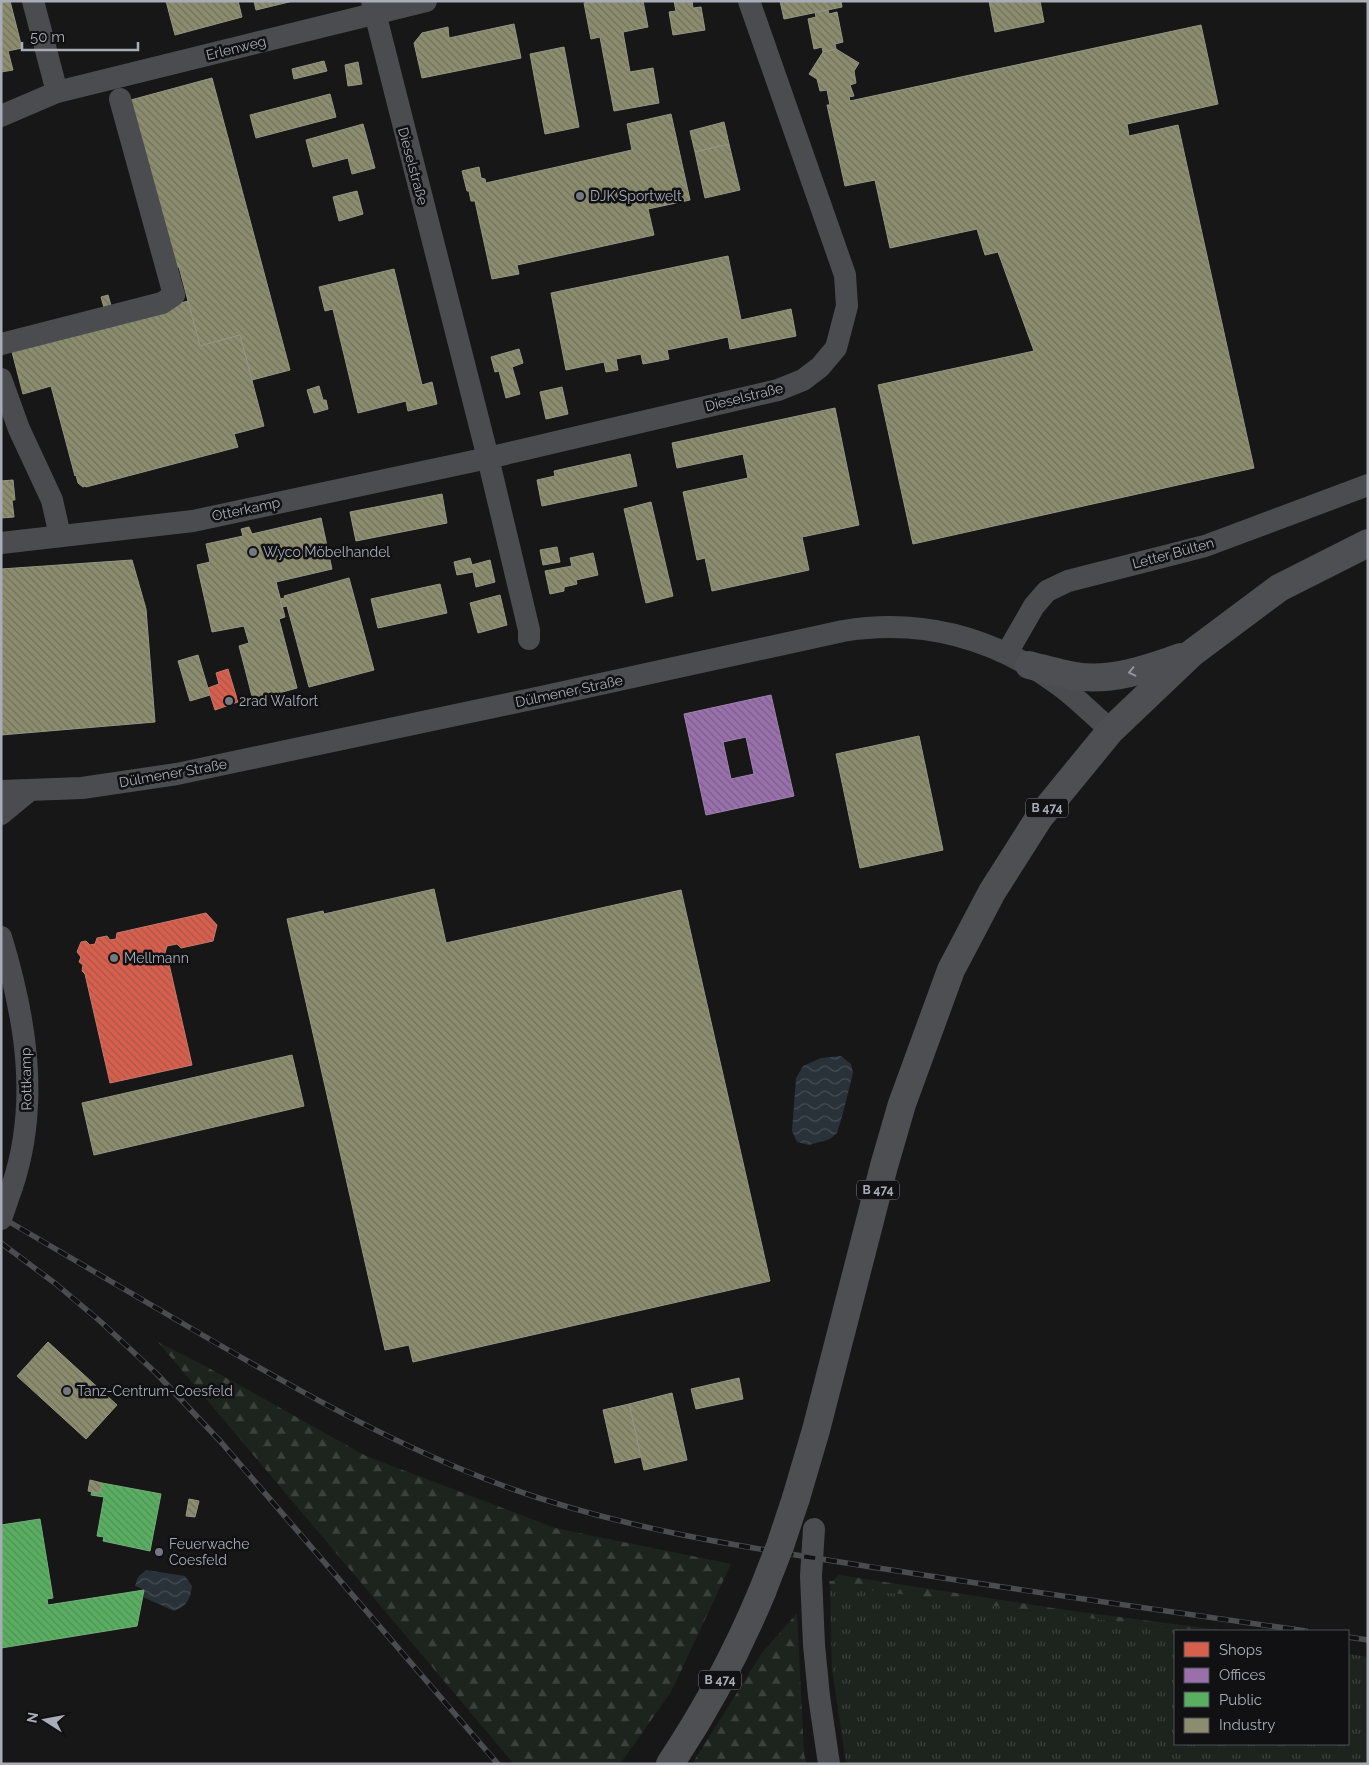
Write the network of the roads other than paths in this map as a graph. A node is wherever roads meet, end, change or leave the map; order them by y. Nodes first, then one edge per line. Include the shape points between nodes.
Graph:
1 (33, 1) edge
2 (426, 1) edge
3 (749, 1) edge
4 (372, 7) edge
5 (57, 92) junction
6 (120, 99) dead end
7 (1, 116) edge
8 (1, 344) edge
9 (1, 379) edge
10 (488, 458) junction
11 (1368, 485) edge
12 (60, 536) junction
13 (1, 543) edge
14 (1368, 543) edge
15 (529, 639) dead end
16 (1192, 652) junction
17 (1018, 659) junction
18 (1111, 730) junction
19 (30, 790) junction
20 (1, 791) edge
21 (1, 814) edge
22 (1, 937) edge
23 (1, 1219) edge
24 (814, 1529) dead end
25 (670, 1764) edge
26 (829, 1764) edge

1 - 5 street
2 - 4 street
3 - 10 street, Dieselstraße via 845,275 847,306 836,348 820,367 803,380 778,390
4 - 5 street, Erlenweg
4 - 10 street, Dieselstraße
5 - 7 street, Erlenweg
6 - 8 street via 174,295 162,303
9 - 12 street via 19,429 52,500
10 - 12 street, Otterkamp via 193,521
10 - 15 street, Dieselstraße
11 - 17 street, Letter Bülten via 1205,546 1068,581 1047,591 1034,606
12 - 13 street, Otterkamp
14 - 16 main road, B 474 via 1280,588
16 -> 17 main road via 1154,667 1105,676 1076,676
16 - 18 main road, B 474
17 - 18 street, Dülmener Straße via 1060,686
17 - 19 street, Dülmener Straße via 971,639 932,630 857,629 177,774 82,788
18 - 25 main road, B 474, bridge via 1039,818 992,892 951,970 912,1073 884,1166 834,1365 780,1546 723,1675
19 - 20 street, Dülmener Straße
19 - 21 street
22 - 23 street, Rottkamp, bridge via 17,995 26,1046 28,1085 26,1130 19,1166
24 - 26 street via 811,1576 814,1645

